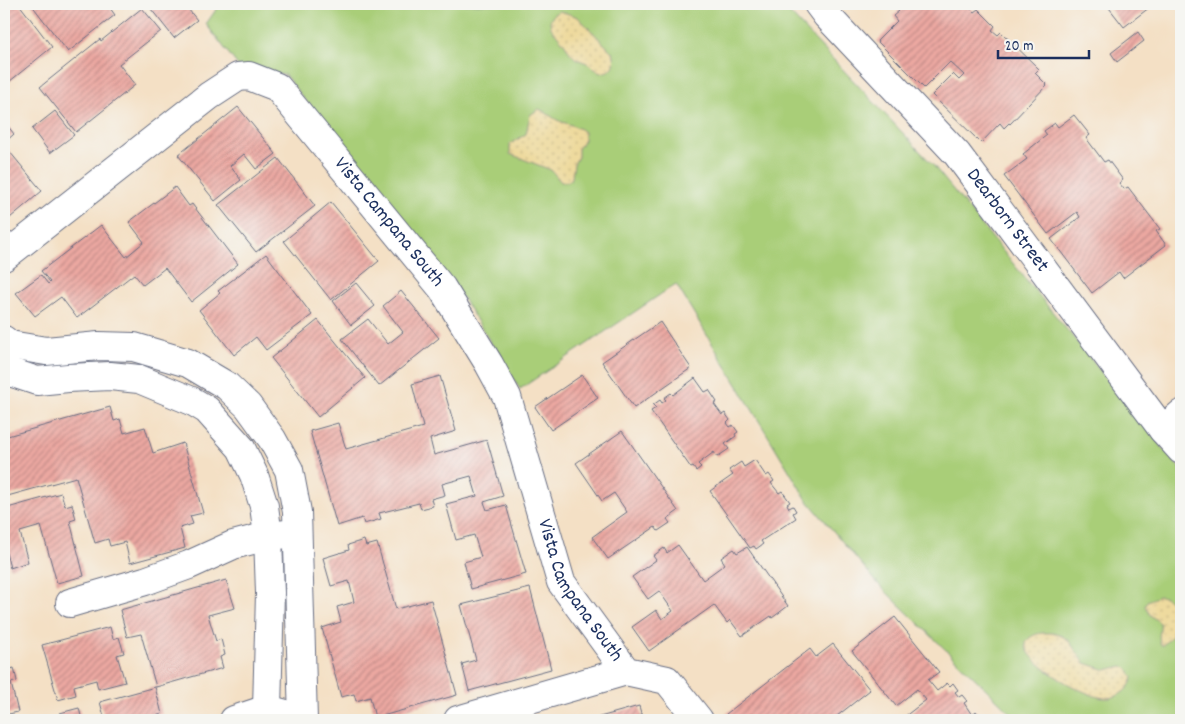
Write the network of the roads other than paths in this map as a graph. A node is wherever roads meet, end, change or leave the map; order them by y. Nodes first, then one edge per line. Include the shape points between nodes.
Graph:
1 (818, 4) edge
2 (4, 257) edge
3 (4, 340) edge
4 (4, 370) edge
5 (207, 374) junction
6 (192, 401) junction
7 (1172, 422) edge
8 (1181, 450) edge
9 (298, 534) junction
10 (268, 536) junction
11 (70, 603) dead end
12 (626, 671) junction
13 (268, 709) junction
14 (234, 720) edge
15 (303, 720) edge
16 (458, 720) edge
17 (699, 720) edge

1 - 7 street, Dearborn Street via 957,154
2 - 12 street, Vista Campana South via 209,96 238,77 249,76 277,86 442,288 489,364 507,397 561,582
3 - 5 street via 10,345 46,351 99,346 134,347 188,363
4 - 6 street via 37,382 110,376 140,379
5 - 6 street
5 - 9 street via 227,386 248,406 290,470 298,512
6 - 10 street via 207,410 241,448 264,506
7 - 8 street, Dearborn Street
9 - 10 street
9 - 15 street
10 - 11 street via 232,545 171,571
10 - 13 street
12 - 16 street, Vista Campana South
12 - 17 street, Vista Campana South via 667,680
13 - 14 street
13 - 15 street

